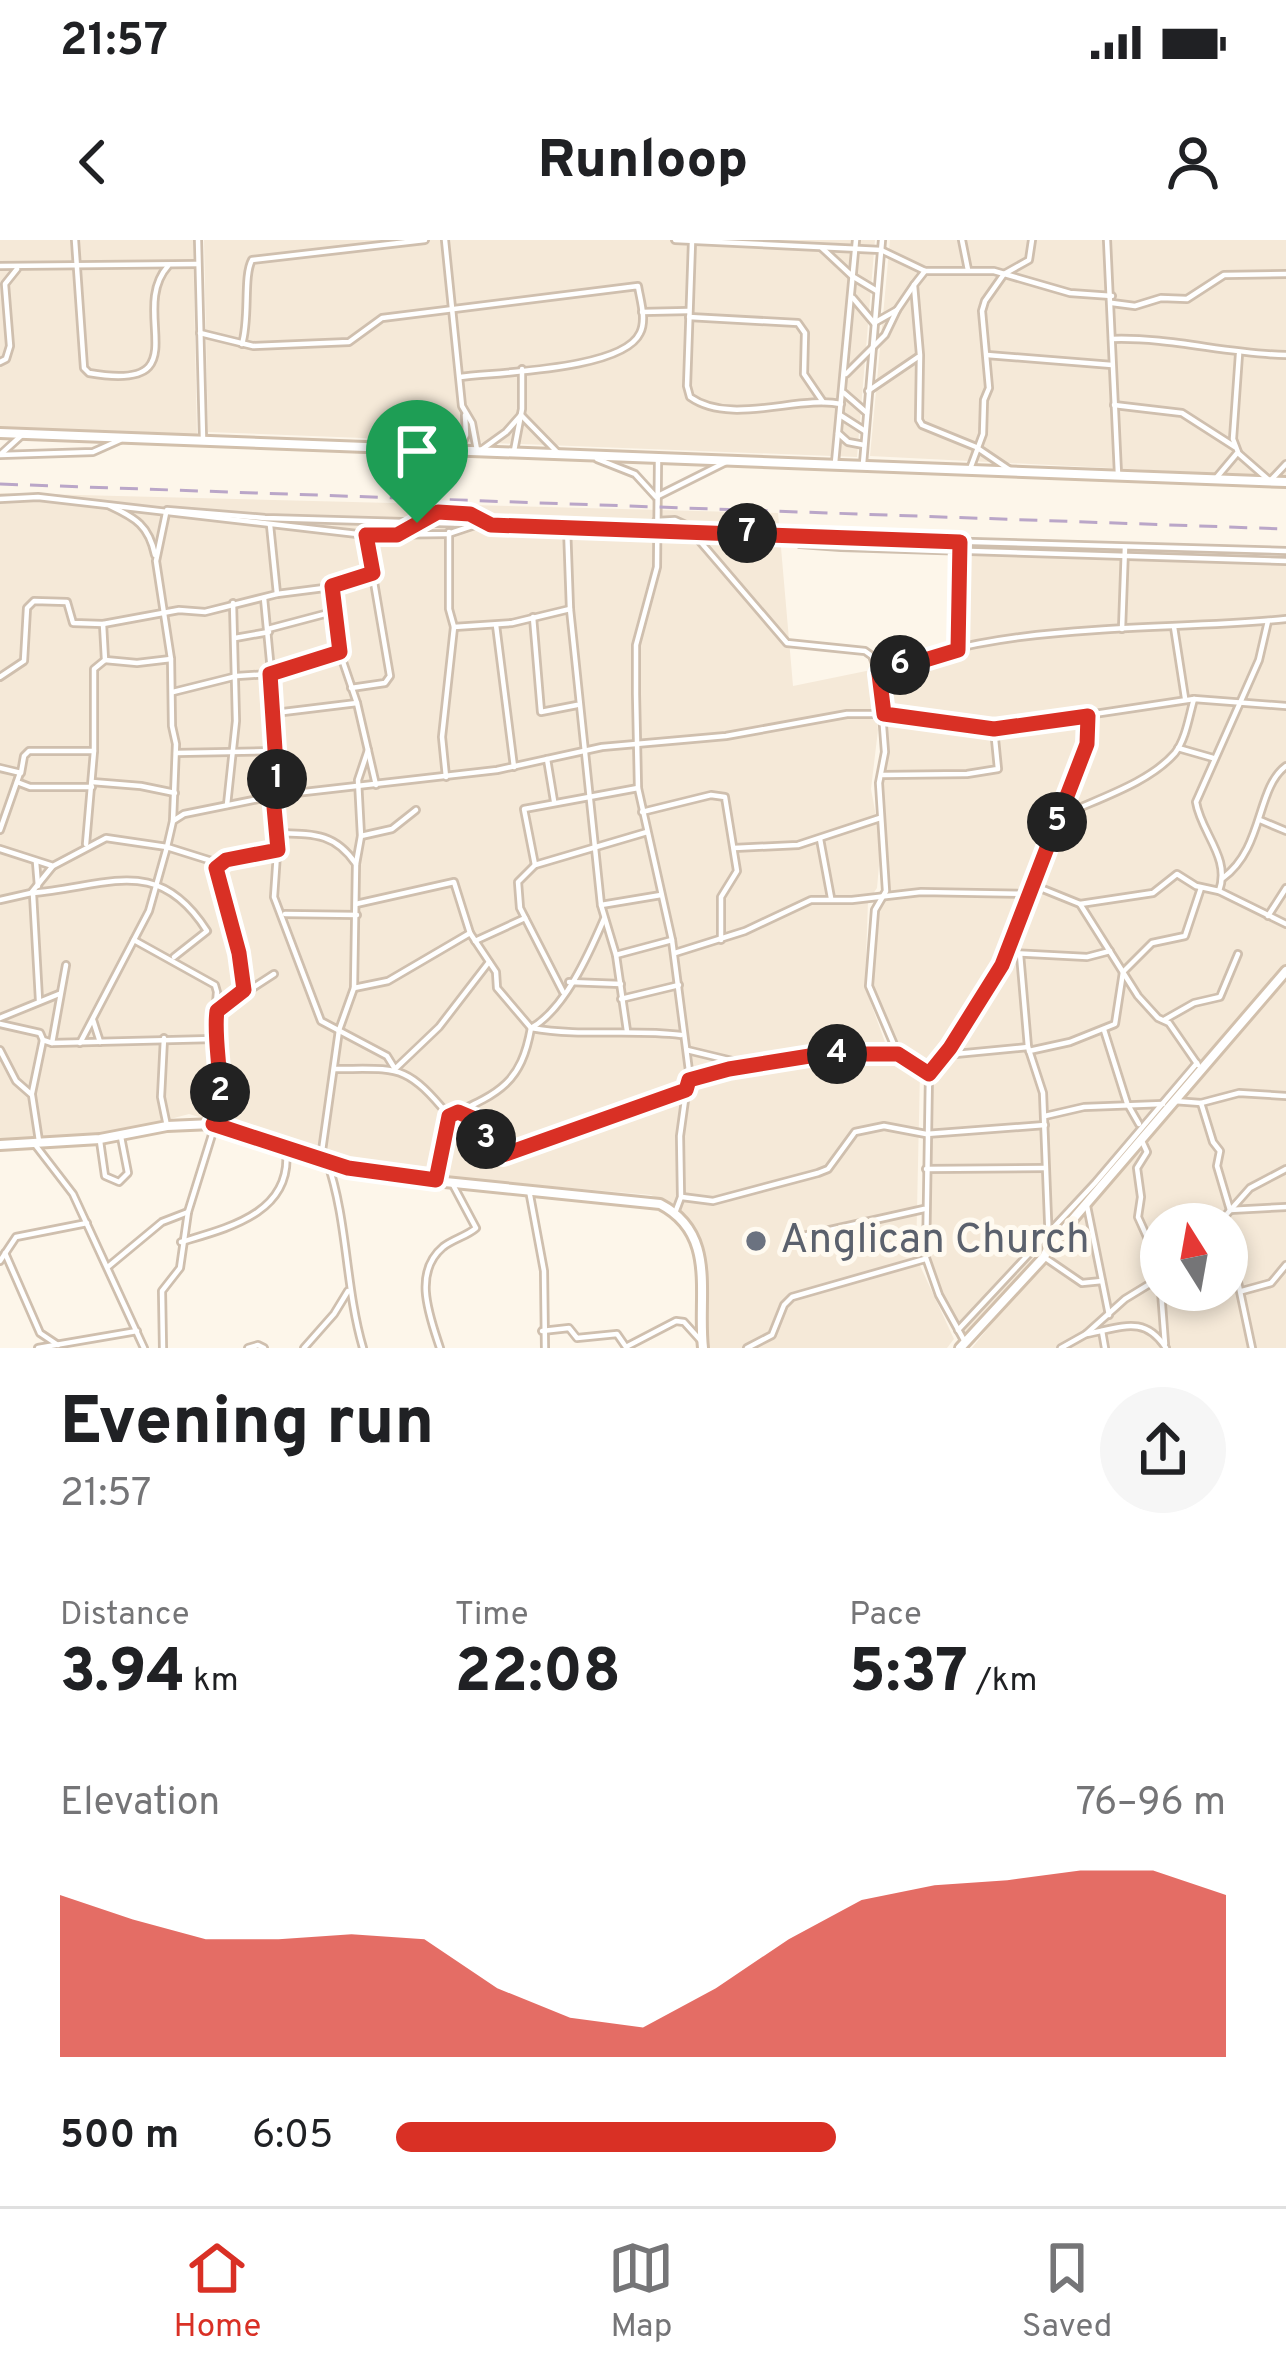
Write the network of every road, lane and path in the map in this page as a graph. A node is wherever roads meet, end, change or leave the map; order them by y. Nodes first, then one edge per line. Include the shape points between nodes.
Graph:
1 (75, 240) edge
2 (198, 240) edge
3 (425, 240) edge
4 (446, 240) edge
5 (675, 240) edge
6 (882, 240) edge
7 (962, 240) edge
8 (1032, 240) edge
9 (1107, 240) edge
10 (401, 241) edge
11 (713, 241) edge
12 (692, 242) edge
13 (856, 244) edge
14 (818, 246) edge
15 (880, 250) junction
16 (199, 264) junction
17 (76, 265) junction
18 (0, 266) edge
19 (20, 266) junction
20 (168, 266) junction
21 (968, 270) junction
22 (925, 271) junction
23 (1004, 274) junction
24 (1286, 274) edge
25 (852, 276) junction
26 (914, 285) junction
27 (877, 291) junction
28 (850, 295) junction
29 (1112, 300) junction
30 (452, 309) junction
31 (897, 310) junction
32 (642, 312) junction
33 (688, 314) junction
34 (874, 323) junction
35 (200, 333) junction
36 (1112, 339) junction
37 (242, 344) junction
38 (872, 350) junction
39 (1239, 354) junction
40 (920, 355) junction
41 (987, 355) junction
42 (1286, 355) edge
43 (0, 362) edge
44 (1112, 365) junction
45 (522, 369) junction
46 (901, 371) junction
47 (920, 374) junction
48 (844, 376) junction
49 (460, 377) junction
50 (868, 391) junction
51 (843, 392) junction
52 (823, 402) junction
53 (841, 404) junction
54 (1114, 405) junction
55 (867, 413) junction
56 (465, 415) junction
57 (521, 415) junction
58 (840, 415) junction
59 (0, 423) edge
60 (865, 431) junction
61 (4, 433) edge
62 (22, 434) junction
63 (838, 434) junction
64 (124, 436) junction
65 (202, 440) junction
66 (864, 445) junction
67 (976, 447) junction
68 (459, 449) junction
69 (1236, 449) junction
70 (479, 450) junction
71 (514, 451) junction
72 (558, 453) junction
73 (584, 454) junction
74 (0, 455) edge
75 (658, 457) junction
76 (730, 459) junction
77 (835, 463) junction
78 (863, 464) junction
79 (1286, 464) edge
80 (970, 469) junction
81 (1010, 470) junction
82 (1118, 474) junction
83 (1215, 478) junction
84 (1270, 481) junction
85 (1286, 482) edge
86 (656, 497) junction
87 (0, 499) edge
88 (104, 504) junction
89 (153, 511) junction
90 (166, 513) junction
91 (470, 514) junction
92 (417, 523) junction
93 (453, 524) junction
94 (478, 524) junction
95 (270, 525) junction
96 (491, 525) junction
97 (656, 525) junction
98 (567, 527) junction
99 (690, 530) junction
100 (448, 534) junction
101 (366, 535) junction
102 (397, 535) junction
103 (959, 546) junction
104 (1125, 547) junction
105 (1286, 551) edge
106 (1125, 558) junction
107 (156, 561) junction
108 (1286, 562) edge
109 (373, 573) junction
110 (332, 586) junction
111 (277, 594) junction
112 (264, 598) junction
113 (233, 603) junction
114 (570, 609) junction
115 (336, 611) junction
116 (163, 613) junction
117 (533, 617) junction
118 (1286, 620) edge
119 (1268, 621) junction
120 (103, 624) junction
121 (496, 625) junction
122 (454, 627) junction
123 (1174, 627) junction
124 (1122, 629) junction
125 (269, 630) junction
126 (235, 638) junction
127 (958, 650) junction
128 (340, 652) junction
129 (171, 658) junction
130 (105, 659) junction
131 (270, 674) junction
132 (879, 674) junction
133 (237, 676) junction
134 (0, 677) edge
135 (350, 688) junction
136 (172, 692) junction
137 (1185, 700) junction
138 (1194, 700) junction
139 (1241, 701) junction
140 (357, 703) junction
141 (580, 705) junction
142 (1286, 706) edge
143 (275, 713) junction
144 (884, 714) junction
145 (1088, 716) junction
146 (994, 729) junction
147 (637, 745) junction
148 (1178, 748) junction
149 (368, 750) junction
150 (584, 750) junction
151 (275, 751) junction
152 (94, 752) junction
153 (176, 753) junction
154 (232, 753) junction
155 (548, 759) junction
156 (1215, 759) junction
157 (1286, 766) edge
158 (514, 767) junction
159 (0, 769) edge
160 (21, 773) junction
161 (881, 775) junction
162 (446, 776) junction
163 (17, 782) junction
164 (92, 785) junction
165 (376, 785) junction
166 (357, 786) junction
167 (638, 788) junction
168 (175, 794) junction
169 (275, 795) junction
170 (589, 796) junction
171 (554, 802) junction
172 (226, 806) junction
173 (416, 810) dead end
174 (642, 812) junction
175 (882, 817) junction
176 (1059, 817) junction
177 (1261, 820) junction
178 (173, 821) junction
179 (0, 830) edge
180 (1286, 831) edge
181 (647, 832) junction
182 (276, 833) junction
183 (361, 836) junction
184 (820, 838) junction
185 (595, 846) junction
186 (86, 847) junction
187 (166, 847) junction
188 (734, 848) junction
189 (0, 849) edge
190 (278, 850) junction
191 (36, 860) junction
192 (218, 863) junction
193 (356, 864) junction
194 (535, 866) junction
195 (50, 870) junction
196 (1223, 878) junction
197 (1033, 885) junction
198 (38, 886) junction
199 (157, 886) junction
200 (1201, 888) junction
201 (1286, 888) edge
202 (58, 890) junction
203 (1219, 891) junction
204 (32, 894) junction
205 (1030, 894) junction
206 (661, 895) junction
207 (882, 896) junction
208 (0, 901) edge
209 (831, 901) junction
210 (356, 904) junction
211 (1080, 904) junction
212 (601, 905) junction
213 (284, 914) junction
214 (357, 915) junction
215 (1268, 916) junction
216 (525, 918) junction
217 (604, 919) junction
218 (1286, 925) edge
219 (470, 933) junction
220 (134, 940) junction
221 (672, 940) junction
222 (721, 940) junction
223 (476, 941) junction
224 (1110, 951) junction
225 (674, 953) junction
226 (1007, 953) junction
227 (1020, 954) junction
228 (1238, 954) dead end
229 (616, 955) junction
230 (172, 958) junction
231 (489, 962) junction
232 (66, 965) dead end
233 (1286, 971) edge
234 (1124, 973) junction
235 (274, 974) dead end
236 (568, 982) junction
237 (621, 984) junction
238 (679, 985) junction
239 (354, 988) junction
240 (244, 990) junction
241 (563, 992) junction
242 (59, 994) junction
243 (621, 998) junction
244 (39, 1000) junction
245 (217, 1011) junction
246 (93, 1020) junction
247 (1164, 1020) junction
248 (0, 1021) edge
249 (531, 1028) junction
250 (339, 1030) junction
251 (1104, 1030) junction
252 (627, 1031) junction
253 (683, 1035) junction
254 (164, 1038) junction
255 (213, 1039) junction
256 (43, 1040) junction
257 (52, 1042) junction
258 (100, 1042) junction
259 (80, 1043) junction
260 (1029, 1049) junction
261 (0, 1050) edge
262 (687, 1050) junction
263 (898, 1054) junction
264 (945, 1055) junction
265 (748, 1065) junction
266 (1200, 1066) junction
267 (395, 1069) junction
268 (334, 1070) junction
269 (929, 1074) junction
270 (689, 1080) junction
271 (686, 1090) junction
272 (32, 1095) junction
273 (1286, 1096) edge
274 (1170, 1102) junction
275 (1126, 1103) junction
276 (1201, 1103) junction
277 (458, 1112) junction
278 (449, 1116) junction
279 (1045, 1116) junction
280 (213, 1124) junction
281 (1046, 1125) junction
282 (166, 1126) junction
283 (1144, 1128) junction
284 (926, 1134) junction
285 (121, 1137) junction
286 (100, 1139) junction
287 (1142, 1141) junction
288 (36, 1142) junction
289 (0, 1145) edge
290 (285, 1148) junction
291 (324, 1160) junction
292 (1045, 1168) junction
293 (926, 1169) junction
294 (1286, 1169) edge
295 (436, 1180) junction
296 (452, 1183) junction
297 (529, 1190) junction
298 (680, 1197) junction
299 (1140, 1203) edge
300 (1229, 1203) edge
301 (1237, 1203) edge
302 (1087, 1206) junction
303 (1286, 1207) edge
304 (924, 1209) junction
305 (1248, 1209) edge
306 (188, 1212) junction
307 (674, 1213) junction
308 (87, 1223) junction
309 (1048, 1232) junction
310 (794, 1238) dead end
311 (181, 1242) junction
312 (1048, 1246) junction
313 (4, 1253) junction
314 (1044, 1257) junction
315 (926, 1258) junction
316 (0, 1261) edge
317 (1286, 1264) edge
318 (109, 1266) junction
319 (1102, 1281) junction
320 (350, 1287) junction
321 (1248, 1289) edge
322 (1140, 1290) edge
323 (1163, 1311) edge
324 (1243, 1311) edge
325 (1109, 1315) junction
326 (958, 1330) junction
327 (137, 1331) junction
328 (542, 1331) junction
329 (1102, 1331) junction
330 (1086, 1334) junction
331 (58, 1345) junction
332 (702, 1345) edge
333 (962, 1345) edge
334 (1165, 1347) edge
335 (38, 1348) edge
336 (144, 1348) edge
337 (163, 1348) edge
338 (248, 1348) edge
339 (265, 1348) edge
340 (304, 1348) edge
341 (363, 1348) edge
342 (440, 1348) edge
343 (544, 1348) edge
344 (747, 1348) edge
345 (1061, 1348) edge
346 (1105, 1348) edge
347 (1252, 1348) edge

1 - 17 street
2 - 16 street
3 - 10 street
4 - 30 street
5 - 12 street
6 - 15 street
7 - 21 street
8 - 23 street via 1029,260
9 - 29 street
10 - 37 street via 252,260
11 - 12 street
11 - 14 street
12 - 33 street
13 - 14 street
13 - 15 street
13 - 25 street
14 - 25 street
15 - 22 street
15 - 27 street
16 - 20 street
16 - 35 street
17 - 19 street
17 - 20 street
17 - 20 street via 84,368 112,375 145,371 156,358 154,286
18 - 19 street
19 - 43 street via 5,284 10,348
21 - 22 street
21 - 23 street
22 - 26 street
23 - 29 street
23 - 41 street via 982,311
24 - 29 street via 1224,275 1187,299 1135,306
25 - 27 street
25 - 28 street
26 - 31 street
26 - 40 street
27 - 34 street
28 - 34 street
28 - 48 street
29 - 36 street
30 - 32 street via 636,284
30 - 37 street via 382,318 349,342
30 - 49 street
31 - 34 street
31 - 38 street
32 - 33 street
32 - 45 street via 640,334 618,352
33 - 52 street via 798,323 804,374
33 - 52 street via 687,392 694,402 771,409
34 - 38 street
35 - 37 street
35 - 65 street
36 - 39 street
36 - 44 street
38 - 48 street
38 - 50 street
39 - 42 street
39 - 69 street
40 - 46 street
40 - 47 street
41 - 44 street
41 - 67 street
44 - 54 street
45 - 49 street
45 - 57 street
46 - 47 street
46 - 50 street
47 - 67 street via 922,425
48 - 51 street
49 - 56 street
50 - 55 street
51 - 53 street
51 - 55 street
52 - 53 street
53 - 58 street
54 - 69 street via 1182,412
54 - 82 street
55 - 60 street
56 - 68 street
56 - 70 street
57 - 70 street
57 - 71 street
57 - 72 street
58 - 60 street
58 - 63 street
59 - 61 street
60 - 66 street
61 - 62 street
62 - 64 street
62 - 74 street
63 - 66 street
63 - 77 street
64 - 65 street
64 - 74 street via 93,452
65 - 68 street
66 - 78 street
67 - 80 street
67 - 81 street
68 - 70 street
69 - 83 street
69 - 84 street
70 - 71 street
71 - 72 street
72 - 73 street
73 - 75 street
73 - 86 street via 635,474
75 - 76 street
75 - 86 street
76 - 77 street
76 - 86 street
77 - 78 street
78 - 80 street
79 - 84 street
80 - 81 street
81 - 82 street
82 - 83 street
83 - 84 street
84 - 85 street
86 - 97 street
87 - 88 street
88 - 89 street
88 - 107 street via 148,530
89 - 90 street
89 - 92 street
90 - 95 street
90 - 107 street
91 - 92 street via 438,512
91 - 93 street
91 - 96 street
92 - 93 street
92 - 102 street
93 - 94 street
93 - 100 street
94 - 96 street
94 - 100 street
95 - 101 street
95 - 111 street
96 - 98 street
97 - 98 street
97 - 99 street
97 - 147 street via 656,567 636,645
98 - 114 street
99 - 103 street via 794,537 809,545
99 - 132 street via 787,643 865,651
100 - 102 street
100 - 122 street
101 - 102 street
101 - 109 street
103 - 104 street
103 - 106 street
103 - 127 street
104 - 105 street
104 - 106 street
106 - 108 street
106 - 124 street
107 - 116 street
109 - 110 street
109 - 135 street via 389,680
110 - 111 street
110 - 115 street
111 - 112 street
112 - 113 street
112 - 125 street
113 - 116 street
113 - 126 street
114 - 117 street
114 - 141 street
115 - 125 street
115 - 128 street
116 - 120 street
116 - 129 street
117 - 121 street
117 - 141 street via 541,712
118 - 119 street
119 - 123 street
119 - 139 street
120 - 130 street
120 - 134 street via 73,622 67,602 34,601 24,661
121 - 122 street
121 - 158 street
122 - 162 street via 442,737
123 - 124 street
123 - 137 street
124 - 127 street
125 - 126 street
125 - 131 street
126 - 133 street
127 - 132 street
128 - 131 street
128 - 135 street
129 - 130 street
129 - 136 street
130 - 152 street via 94,669
131 - 133 street
131 - 143 street
132 - 144 street
133 - 136 street
133 - 154 street
135 - 140 street
136 - 153 street
137 - 138 street
137 - 145 street
138 - 139 street
138 - 148 street
139 - 142 street
139 - 156 street
140 - 143 street
140 - 149 street
141 - 150 street
143 - 151 street
144 - 146 street
144 - 147 street
144 - 161 street
145 - 146 street
145 - 176 street via 1084,759
146 - 161 street via 998,769
147 - 150 street
147 - 167 street
148 - 156 street
148 - 176 street via 1143,777
149 - 165 street
149 - 166 street
150 - 155 street
150 - 170 street
151 - 154 street
151 - 169 street
152 - 160 street via 29,751
152 - 164 street
153 - 154 street
153 - 168 street
154 - 172 street
155 - 158 street
155 - 171 street
156 - 196 street via 1196,806
157 - 177 street via 1270,786
158 - 162 street
159 - 160 street
160 - 163 street
161 - 175 street
162 - 165 street
163 - 164 street
163 - 179 street
164 - 168 street
164 - 186 street
165 - 166 street
166 - 169 street
166 - 183 street
167 - 170 street
167 - 174 street
168 - 178 street
169 - 172 street
169 - 182 street
170 - 171 street
170 - 185 street
171 - 194 street via 524,809
172 - 178 street
173 - 183 street via 392,830
174 - 181 street
174 - 188 street via 722,795
175 - 184 street
175 - 207 street
176 - 197 street
177 - 180 street
177 - 196 street
178 - 187 street
181 - 185 street
181 - 206 street
182 - 190 street
182 - 193 street via 321,834
183 - 193 street
184 - 188 street
184 - 209 street
185 - 194 street
185 - 212 street
186 - 187 street via 106,838
186 - 195 street
187 - 192 street
187 - 199 street
188 - 222 street via 735,878 721,897
189 - 191 street
190 - 192 street
190 - 213 street via 274,897
191 - 195 street
191 - 198 street
192 - 240 street
193 - 210 street
194 - 216 street via 516,889
195 - 198 street
195 - 202 street
196 - 203 street
197 - 205 street
197 - 211 street
198 - 204 street
199 - 202 street via 110,880
199 - 220 street
199 - 230 street via 177,893 207,931
200 - 203 street
200 - 211 street via 1174,873 1153,893
200 - 234 street via 1185,936 1152,943
201 - 215 street
202 - 204 street
203 - 215 street
204 - 208 street
204 - 244 street
205 - 207 street
205 - 226 street
206 - 212 street
206 - 221 street
207 - 209 street
207 - 263 street via 869,986
209 - 222 street via 801,902
210 - 214 street
210 - 219 street via 454,882
211 - 224 street
212 - 217 street
213 - 214 street
213 - 250 street via 310,1000 321,1021
214 - 239 street
215 - 218 street
216 - 223 street
216 - 241 street
217 - 229 street
217 - 236 street
219 - 223 street
219 - 239 street via 388,981
220 - 230 street
220 - 246 street
221 - 225 street
221 - 229 street
222 - 225 street
223 - 231 street
224 - 227 street
224 - 234 street
225 - 238 street
226 - 227 street
226 - 264 street
227 - 260 street
228 - 247 street via 1220,997
229 - 237 street
230 - 245 street via 215,986
231 - 249 street via 497,988
231 - 267 street
232 - 242 street
233 - 266 street
234 - 247 street
234 - 251 street via 1115,1024
235 - 240 street
236 - 237 street
236 - 241 street
237 - 243 street
238 - 243 street
238 - 253 street
239 - 250 street
240 - 245 street
241 - 249 street
242 - 244 street
242 - 257 street
243 - 252 street
244 - 248 street
245 - 255 street
246 - 258 street
246 - 259 street
247 - 266 street
248 - 256 street
249 - 252 street via 589,1036
249 - 277 street via 520,1070
250 - 267 street via 387,1056
250 - 268 street
251 - 260 street
251 - 275 street
252 - 253 street
253 - 262 street
254 - 255 street
254 - 258 street
254 - 282 street
255 - 280 street via 220,1109
256 - 257 street
256 - 272 street
257 - 259 street
258 - 259 street
260 - 264 street
260 - 279 street
261 - 272 street
262 - 265 street
262 - 270 street
263 - 265 street
263 - 269 street
264 - 269 street
265 - 270 street
266 - 274 street
267 - 268 street
267 - 278 street
268 - 291 street
269 - 284 street
270 - 271 street
271 - 277 street via 503,1155 492,1151 477,1120
271 - 298 street
272 - 288 street
273 - 276 street via 1240,1093
274 - 275 street
274 - 276 street
274 - 283 street
275 - 279 street
275 - 283 street
276 - 300 street
277 - 278 street
278 - 295 street
279 - 281 street
280 - 282 street
280 - 290 street
280 - 306 street
281 - 284 street
281 - 292 street
282 - 285 street
283 - 287 street
283 - 309 street
284 - 293 street
284 - 298 street via 884,1126 855,1132 818,1173 713,1202
285 - 286 street
285 - 286 street via 128,1174 119,1181 104,1176
286 - 288 street
287 - 299 street
287 - 302 street
288 - 289 street
288 - 308 street
290 - 291 street
290 - 311 street via 285,1176 254,1217
291 - 295 street
291 - 320 street via 336,1187
292 - 293 street
292 - 309 street
293 - 304 street
294 - 301 street
295 - 296 street
296 - 297 street
296 - 342 street via 476,1228 439,1251 428,1270 426,1300
297 - 307 street via 647,1201
297 - 328 street via 544,1271
298 - 307 street
302 - 312 street
302 - 319 street
303 - 305 street
304 - 310 street
304 - 315 street
306 - 311 street
306 - 318 street via 162,1222
307 - 332 street via 701,1255
308 - 313 street via 22,1235
308 - 318 street
309 - 312 street
309 - 326 street
311 - 337 street via 180,1268 162,1291
312 - 314 street
313 - 316 street
313 - 331 street via 40,1334
314 - 319 street via 1082,1283
314 - 333 street
315 - 326 street
315 - 344 street via 792,1297 772,1335
317 - 321 street via 1271,1282
318 - 327 street
319 - 325 street
320 - 340 street
320 - 341 street
322 - 325 street
323 - 334 street
324 - 347 street
325 - 330 street
326 - 333 street
327 - 331 street
327 - 336 street
328 - 332 street via 569,1328 584,1339 617,1334 626,1347 684,1322
328 - 343 street
329 - 330 street
329 - 334 street via 1149,1326
329 - 346 street
330 - 345 street
331 - 335 street
338 - 339 street

